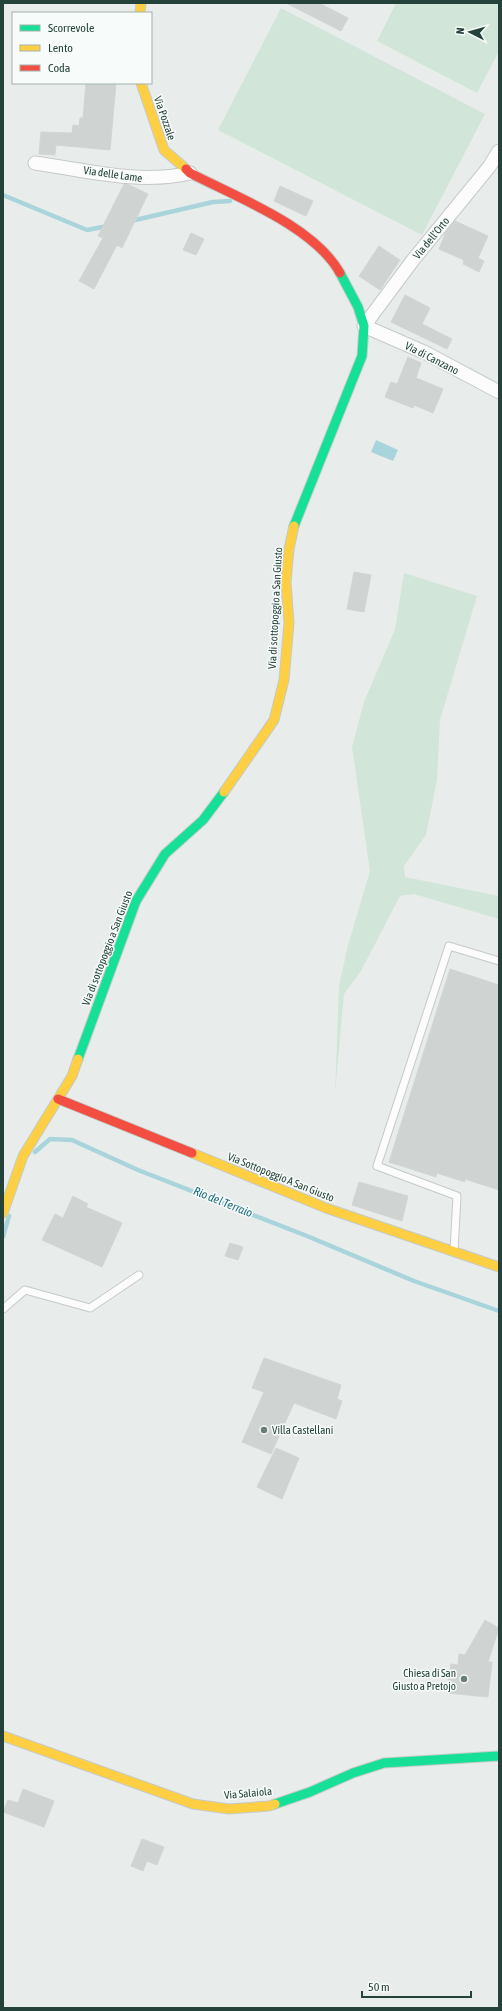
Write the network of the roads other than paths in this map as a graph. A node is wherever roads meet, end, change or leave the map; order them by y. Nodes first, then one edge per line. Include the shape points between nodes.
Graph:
1 (141, 84) edge
2 (499, 150) edge
3 (35, 163) dead end
4 (190, 173) junction
5 (364, 326) junction
6 (499, 392) edge
7 (499, 961) edge
8 (58, 1099) junction
9 (3, 1213) edge
10 (454, 1251) junction
11 (499, 1267) edge
12 (139, 1275) dead end
13 (3, 1310) edge
14 (3, 1736) edge
15 (499, 1756) edge

1 - 4 street, Via Pozzale via 164,150
2 - 5 street, Via dell'Orto via 489,168 413,260
3 - 4 street, Via delle Lame via 144,178
4 - 5 street, Via di sottopoggio a San Giusto via 290,224 323,251 350,289
5 - 6 street, Via di Canzano via 426,353
5 - 8 street, Via di sottopoggio a San Giusto via 362,356 357,372 294,524 286,582 289,623 284,680 274,720 217,803 203,820 165,854 136,901 72,1076
7 - 10 lane via 450,946 377,1166 457,1196
8 - 9 street, Via di sottopoggio a San Giusto via 23,1156
8 - 10 street, Via Sottopoggio A San Giusto via 326,1208
10 - 11 street, Via Sottopoggio A San Giusto
12 - 13 lane via 90,1308 25,1290
14 - 15 street, Via Salaiola via 192,1804 229,1809 269,1806 384,1763

